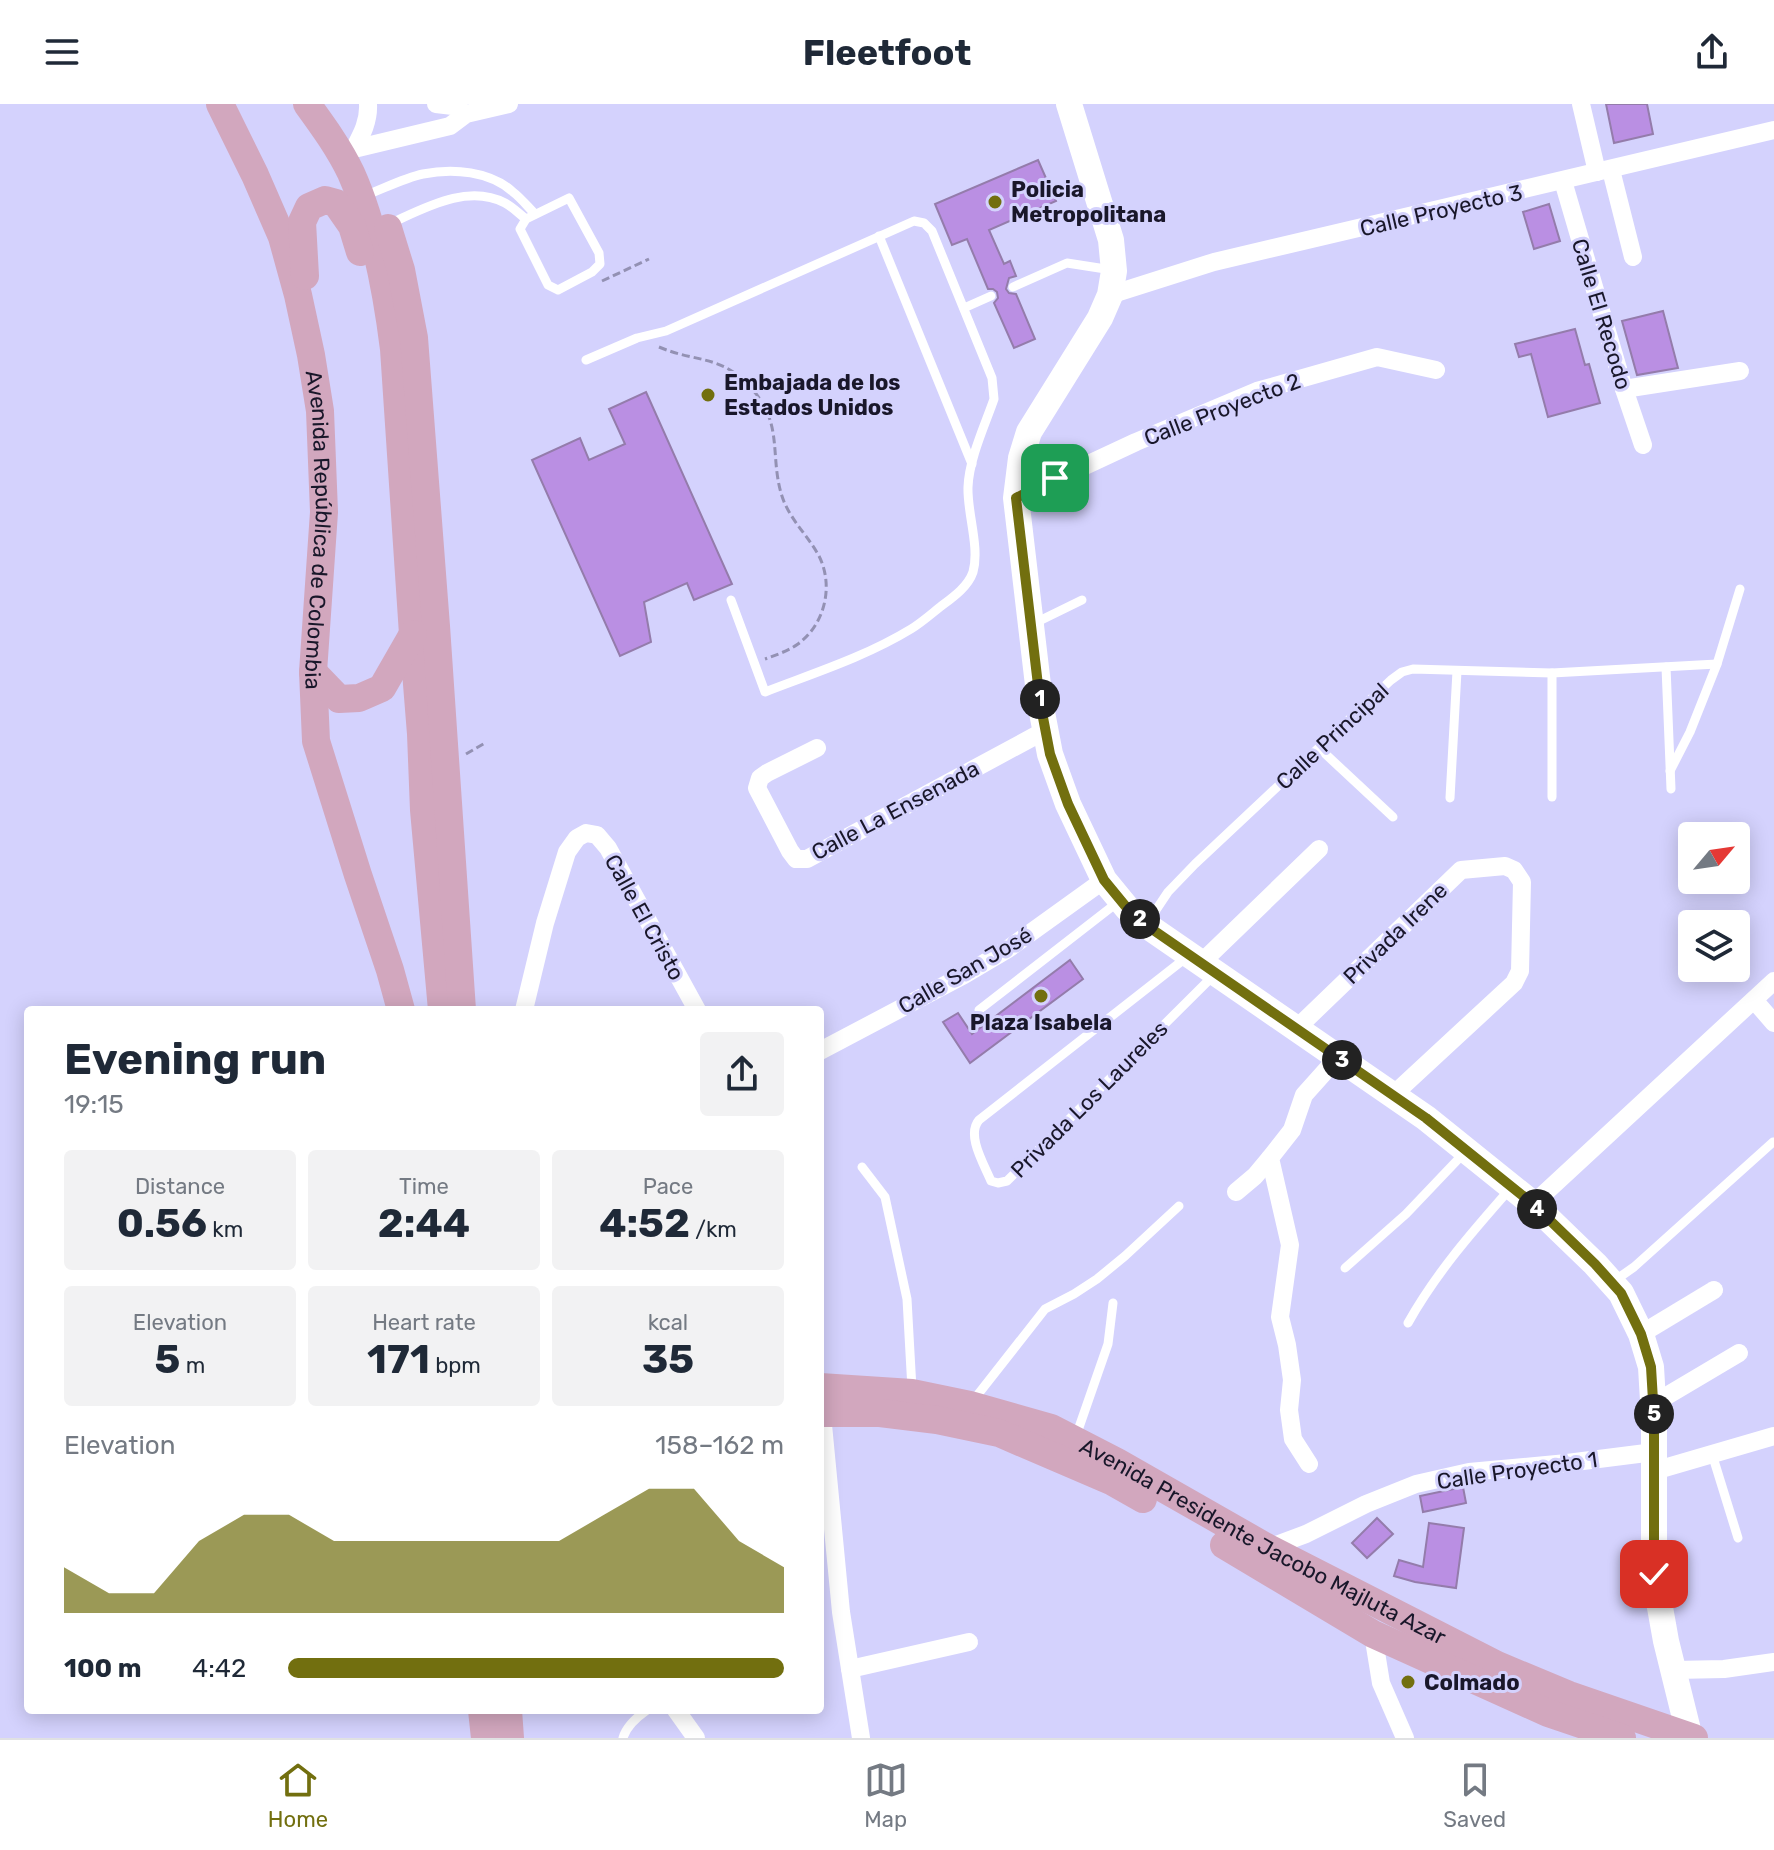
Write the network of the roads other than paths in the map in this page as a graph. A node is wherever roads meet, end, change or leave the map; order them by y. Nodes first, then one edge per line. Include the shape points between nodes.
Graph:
1 (220, 104) edge
2 (307, 104) edge
3 (327, 104) edge
4 (368, 104) edge
5 (436, 104) edge
6 (509, 104) edge
7 (1069, 104) edge
8 (1581, 104) edge
9 (468, 109) edge
10 (1774, 130) edge
11 (354, 149) junction
12 (1604, 171) junction
13 (1563, 181) junction
14 (367, 195) junction
15 (530, 216) junction
16 (379, 228) junction
17 (879, 236) junction
18 (1633, 257) dead end
19 (1112, 283) junction
20 (1013, 287) dead end
21 (991, 296) dead end
22 (964, 308) junction
23 (303, 316) junction
24 (394, 349) junction
25 (586, 360) dead end
26 (1436, 370) dead end
27 (1740, 371) dead end
28 (1624, 389) junction
29 (1643, 445) dead end
30 (972, 464) junction
31 (1016, 498) junction
32 (1740, 589) dead end
33 (731, 600) dead end
34 (1082, 600) dead end
35 (1031, 625) junction
36 (413, 634) junction
37 (1717, 664) junction
38 (1666, 667) junction
39 (1457, 671) junction
40 (313, 672) junction
41 (1552, 673) junction
42 (1046, 730) junction
43 (817, 748) dead end
44 (1319, 748) junction
45 (1670, 771) junction
46 (1671, 789) dead end
47 (1552, 797) dead end
48 (1450, 798) dead end
49 (1393, 817) dead end
50 (1319, 849) dead end
51 (1112, 890) junction
52 (1146, 925) junction
53 (1202, 964) junction
54 (1774, 981) edge
55 (1754, 1000) junction
56 (400, 1006) edge
57 (442, 1006) edge
58 (462, 1006) edge
59 (525, 1006) edge
60 (695, 1006) edge
61 (979, 1010) dead end
62 (1774, 1023) edge
63 (1296, 1029) junction
64 (824, 1049) edge
65 (1338, 1057) junction
66 (1393, 1095) junction
67 (1773, 1142) edge
68 (1466, 1151) junction
69 (1270, 1158) junction
70 (862, 1167) dead end
71 (1511, 1187) junction
72 (1236, 1192) dead end
73 (1533, 1204) junction
74 (1179, 1206) dead end
75 (1345, 1268) dead end
76 (1612, 1283) junction
77 (1714, 1290) dead end
78 (1113, 1303) dead end
79 (1408, 1323) dead end
80 (1641, 1334) junction
81 (1739, 1353) dead end
82 (912, 1393) junction
83 (824, 1403) edge
84 (824, 1404) edge
85 (1653, 1404) junction
86 (970, 1405) junction
87 (824, 1434) edge
88 (1774, 1436) edge
89 (1075, 1439) junction
90 (1712, 1454) junction
91 (1654, 1461) junction
92 (1309, 1464) dead end
93 (1738, 1538) dead end
94 (1264, 1557) junction
95 (1373, 1634) junction
96 (969, 1642) dead end
97 (1774, 1662) edge
98 (850, 1669) junction
99 (1674, 1670) junction
100 (504, 1714) edge
101 (642, 1714) edge
102 (679, 1714) edge
103 (488, 1732) edge
104 (623, 1738) edge
105 (696, 1738) edge
106 (861, 1738) edge
107 (1405, 1738) edge
108 (1622, 1738) edge
109 (1692, 1738) edge

1 - 23 main road, Avenida República de Colombia via 282,237
2 - 14 main road
3 - 11 main road
4 - 11 street
5 - 9 street
6 - 9 street
7 - 19 main road via 1111,240
8 - 12 street
9 - 11 street via 450,126
10 - 12 street, Calle Proyecto 3
11 - 14 main road
12 - 13 street, Calle Proyecto 3
12 - 18 street
13 - 19 street, Calle Proyecto 3
13 - 28 street, Calle El Recodo
14 - 15 lane via 423,174 477,174 512,191
14 - 16 main road
15 - 15 lane via 521,226 522,234 548,285 561,289 600,264 569,198
15 - 16 lane via 505,203 471,196 452,198
16 - 24 main road
16 - 58 main road via 401,270 414,338
17 - 22 lane via 914,221 924,223
17 - 25 lane via 666,331
17 - 30 lane
19 - 20 lane via 1067,263
19 - 31 main road via 1100,318 1029,432
21 - 22 lane
22 - 30 lane via 994,390
23 - 24 main road via 302,222 309,207 325,200 336,203 352,226 375,318
23 - 40 main road, Avenida República de Colombia via 320,411 324,512
24 - 36 main road
26 - 31 street, Calle Proyecto 2 via 1377,357 1257,391
27 - 28 street
28 - 29 street, Calle El Recodo
30 - 33 lane via 968,486 973,571 954,596 914,628 871,651 765,692
31 - 35 main road
32 - 37 lane
34 - 35 lane
35 - 42 main road
36 - 40 main road via 382,688 359,698 339,699
36 - 57 main road
37 - 38 lane, Calle Principal
37 - 45 lane
38 - 41 lane, Calle Principal
38 - 45 lane
39 - 41 lane, Calle Principal
39 - 44 lane, Calle Principal via 1402,672
39 - 48 lane
40 - 56 main road, Avenida República de Colombia via 316,741
41 - 47 lane
42 - 43 street, Calle La Ensenada via 807,859 796,859 757,788 767,773
42 - 51 main road via 1068,804
44 - 49 lane
44 - 52 lane, Calle Principal via 1168,892
45 - 46 lane
50 - 53 street
51 - 52 main road
51 - 61 lane
51 - 64 street, Calle San José
52 - 53 main road
53 - 53 lane, Privada Los Laureles via 979,1120 973,1135 991,1181 1007,1181
53 - 63 main road
54 - 55 street
55 - 62 street
55 - 73 street
59 - 60 street, Calle El Cristo via 567,852 586,833 597,835 608,848
63 - 65 main road
63 - 66 street, Privada Irene via 1461,870 1514,870 1522,882 1520,971 1514,983
65 - 66 main road
65 - 69 street via 1304,1095 1292,1130
66 - 68 main road
67 - 76 lane
68 - 71 main road
68 - 75 lane
69 - 72 street
69 - 92 street via 1290,1245 1280,1317 1292,1380 1289,1410 1293,1439
70 - 82 lane via 885,1197 907,1299
71 - 73 main road
71 - 79 lane via 1453,1254
73 - 76 main road
74 - 86 lane via 1097,1279 1045,1309
76 - 80 main road
77 - 80 street
78 - 89 lane via 1108,1344
80 - 85 main road via 1651,1367
81 - 85 street
82 - 83 main road, Avenida Presidente Jacobo Majluta Azar
82 - 86 main road, Avenida Presidente Jacobo Majluta Azar
84 - 94 main road, Avenida Presidente Jacobo Majluta Azar via 999,1433
85 - 91 main road
86 - 89 main road, Avenida Presidente Jacobo Majluta Azar
87 - 98 street
88 - 90 street, Calle Proyecto 1
89 - 94 main road, Avenida Presidente Jacobo Majluta Azar
90 - 91 street, Calle Proyecto 1
90 - 93 lane
91 - 94 street, Calle Proyecto 1 via 1469,1472 1416,1484
91 - 99 main road via 1654,1574
94 - 95 main road, Avenida Presidente Jacobo Majluta Azar
94 - 109 main road, Avenida Presidente Jacobo Majluta Azar via 1497,1665
95 - 107 street via 1381,1683
95 - 108 main road, Avenida Presidente Jacobo Majluta Azar via 1548,1713
96 - 98 street
97 - 99 street
98 - 106 street
99 - 109 main road
100 - 103 main road
101 - 104 lane
102 - 105 street

